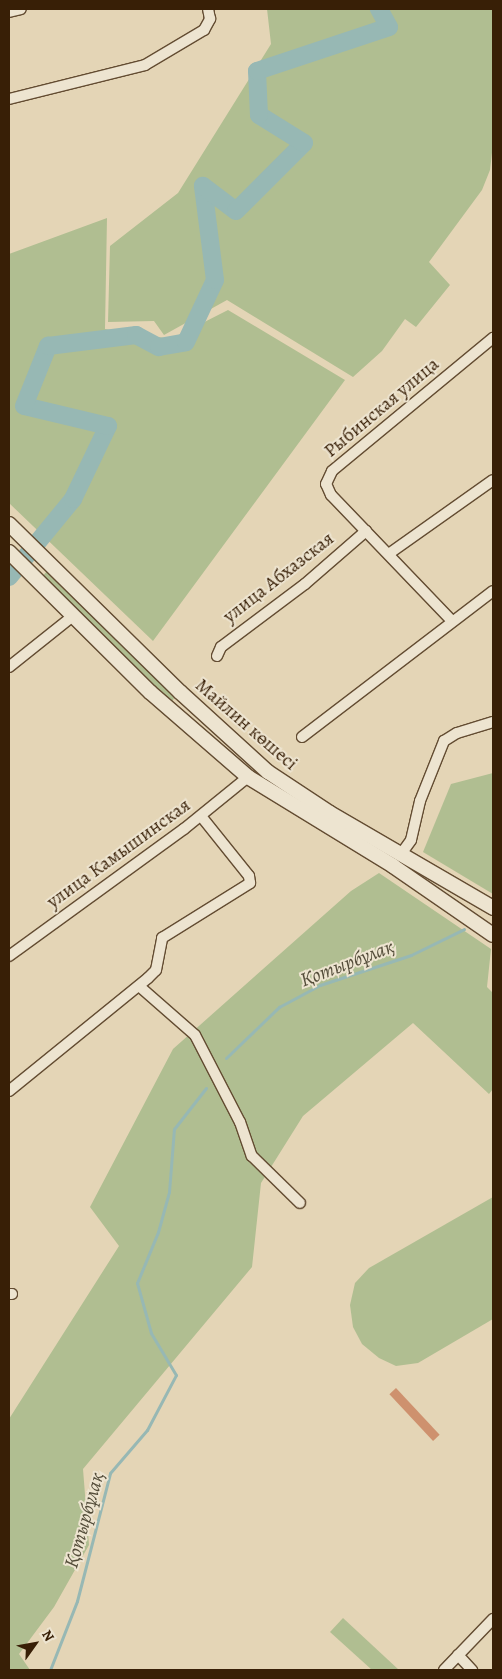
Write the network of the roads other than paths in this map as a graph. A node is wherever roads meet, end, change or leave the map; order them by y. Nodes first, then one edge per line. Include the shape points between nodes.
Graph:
1 (21, 9) edge
2 (208, 9) edge
3 (9, 12) edge
4 (9, 99) edge
5 (493, 338) edge
6 (493, 480) edge
7 (14, 529) edge
8 (366, 531) junction
9 (9, 552) edge
10 (390, 553) junction
11 (493, 591) edge
12 (73, 616) junction
13 (452, 621) junction
14 (217, 656) dead end
15 (9, 667) edge
16 (493, 722) edge
17 (302, 737) dead end
18 (248, 777) junction
19 (201, 816) junction
20 (402, 854) junction
21 (493, 908) edge
22 (493, 935) edge
23 (9, 956) edge
24 (139, 986) junction
25 (9, 1091) edge
26 (300, 1203) dead end
27 (493, 1619) edge
28 (458, 1655) junction
29 (444, 1670) edge
30 (472, 1670) edge

1 - 3 street
2 - 4 street via 210,19 204,30 145,65
5 - 8 street, Рыбинская улица via 332,471 326,484 331,495
6 - 10 street
7 - 20 main road, Майлин көшесі via 268,772
8 - 10 street, Рыбинская улица
8 - 14 street, улица Абхазская via 304,584 221,646
9 - 12 main road, Майлин көшесі
10 - 13 street, Рыбинская улица
11 - 13 street
12 - 15 street
12 - 18 main road, Майлин көшесі via 150,692
13 - 17 street
16 - 20 street via 457,733 444,741 420,801 411,840
18 - 19 street, улица Камышинская
18 - 22 main road, Майлин көшесі via 393,866
19 - 23 street, улица Камышинская
19 - 24 street via 249,876 250,882 162,938 156,970
20 - 21 main road, Майлин көшесі
24 - 25 street
24 - 26 street via 195,1035 240,1122 252,1156
27 - 28 street
28 - 29 street
28 - 30 street

